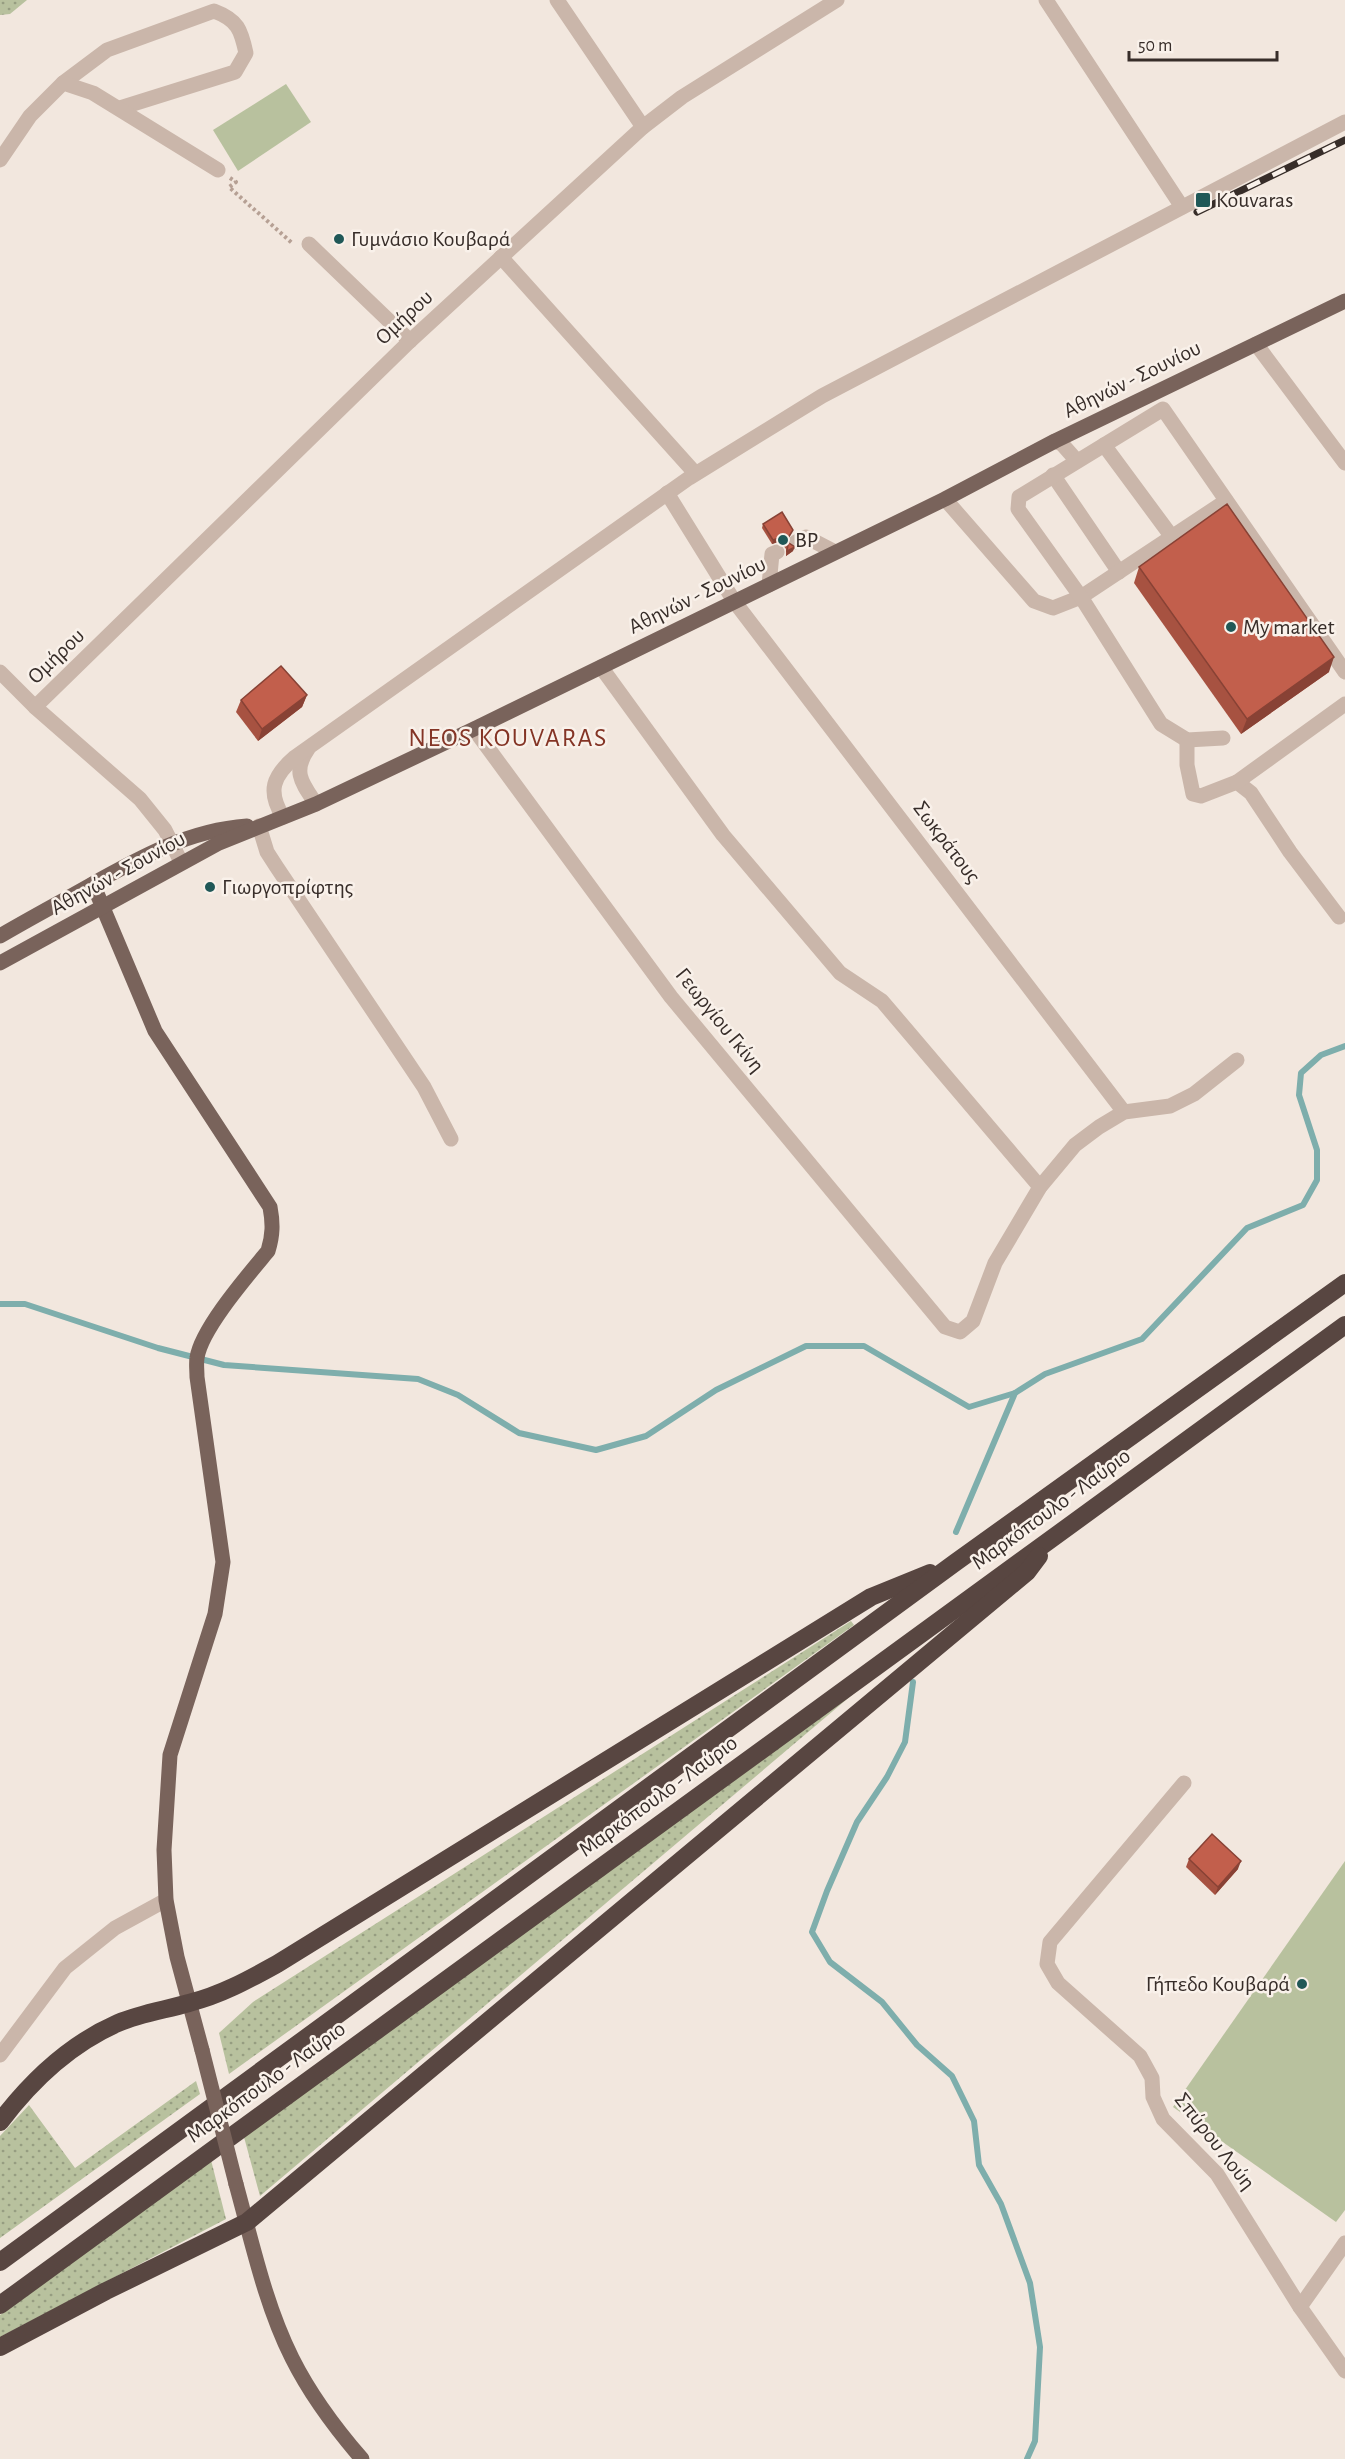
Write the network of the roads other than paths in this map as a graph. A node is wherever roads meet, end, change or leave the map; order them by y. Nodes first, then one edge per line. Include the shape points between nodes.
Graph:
1 (557, 0) edge
2 (837, 0) edge
3 (1046, 0) edge
4 (63, 83) junction
5 (120, 108) junction
6 (1345, 122) edge
7 (644, 127) junction
8 (0, 160) edge
9 (218, 170) road end
10 (1182, 207) junction
11 (303, 246) road end
12 (501, 257) junction
13 (1345, 301) edge
14 (410, 341) junction
15 (1256, 344) junction
16 (1116, 412) junction
17 (1119, 436) junction
18 (1055, 441) junction
19 (1104, 445) junction
20 (1077, 461) junction
21 (1345, 463) edge
22 (695, 473) junction
23 (1053, 475) junction
24 (667, 493) junction
25 (945, 500) junction
26 (1226, 501) junction
27 (1172, 537) junction
28 (796, 542) dead end
29 (777, 552) dead end
30 (836, 552) junction
31 (1119, 572) junction
32 (769, 585) junction
33 (1081, 597) junction
34 (734, 601) junction
35 (601, 667) junction
36 (0, 672) edge
37 (1345, 672) edge
38 (1345, 704) edge
39 (35, 707) junction
40 (474, 729) junction
41 (1223, 738) dead end
42 (1187, 740) junction
43 (308, 749) junction
44 (1237, 783) junction
45 (316, 804) junction
46 (283, 817) junction
47 (259, 826) junction
48 (172, 843) junction
49 (181, 862) junction
50 (93, 884) junction
51 (104, 907) junction
52 (1339, 917) dead end
53 (0, 936) edge
54 (0, 963) edge
55 (1237, 1060) dead end
56 (1125, 1112) junction
57 (451, 1139) dead end
58 (1040, 1187) junction
59 (1345, 1283) edge
60 (1345, 1325) edge
61 (1052, 1539) junction
62 (956, 1562) junction
63 (1184, 1783) dead end
64 (166, 1900) junction
65 (189, 2003) junction
66 (0, 2055) edge
67 (0, 2122) edge
68 (246, 2222) junction
69 (1345, 2243) edge
70 (0, 2262) edge
71 (0, 2305) edge
72 (1300, 2307) junction
73 (0, 2347) edge
74 (1345, 2371) edge
75 (363, 2459) edge

1 - 7 street
2 - 7 street, Ομήρου via 682,97
3 - 10 street
4 - 5 street
4 - 5 street via 107,50 214,11 229,16 241,31 246,53 235,72
4 - 8 street via 30,116
5 - 9 street
6 - 10 street
7 - 12 street, Ομήρου
10 - 22 street via 822,396
11 - 14 street
12 - 14 street, Ομήρου
12 - 22 street
13 - 15 main road, Αθηνών - Σουνίου
14 - 39 street, Ομήρου
15 - 16 main road, Αθηνών - Σουνίου
15 - 21 street
16 - 17 street via 1121,424
16 - 18 main road, Αθηνών - Σουνίου
17 - 19 street
17 - 26 street via 1163,409
18 - 20 street
18 - 25 main road, Αθηνών - Σουνίου
19 - 20 street
19 - 27 street
20 - 23 street
22 - 24 street
23 - 31 street
23 - 33 street via 1019,497 1018,509
24 - 34 street, Σωκράτους
24 - 43 street
25 - 30 main road, Αθηνών - Σουνίου
25 - 33 street via 1034,601 1053,608
26 - 27 street
26 - 37 street
27 - 31 street
28 - 30 street via 806,537
29 - 32 street via 772,554
30 - 32 main road, Αθηνών - Σουνίου
31 - 33 street
32 - 34 main road, Αθηνών - Σουνίου
33 - 42 street via 1161,724
34 - 35 main road, Αθηνών - Σουνίου
34 - 56 street, Σωκράτους
35 - 40 main road, Αθηνών - Σουνίου
35 - 58 street via 738,853 840,973 882,1001
36 - 39 street
38 - 44 street
39 - 48 street via 140,799
40 - 45 main road, Αθηνών - Σουνίου
40 - 58 street, Γεωργίου Γκίνη via 671,997 945,1327 960,1332 973,1321 995,1263
41 - 42 street
42 - 44 street via 1193,794 1201,796
43 - 45 street via 299,766 300,777
43 - 46 street via 286,765 275,783 273,797
44 - 52 street via 1251,793
45 - 46 main road, Αθηνών - Σουνίου
46 - 47 main road, Αθηνών - Σουνίου
47 - 48 main road, Αθηνών - Σουνίου via 209,831
47 - 49 main road, Αθηνών - Σουνίου
47 - 57 street via 276,867 424,1087
48 - 49 street
48 - 50 main road, Αθηνών - Σουνίου
49 - 51 main road, Αθηνών - Σουνίου
50 - 51 main road
50 - 53 main road, Αθηνών - Σουνίου
51 - 54 main road, Αθηνών - Σουνίου
51 - 64 main road via 155,1031 270,1207 272,1237 268,1251 202,1343 197,1357 223,1562 215,1614 171,1755 164,1850
55 - 56 street via 1194,1094 1170,1106
56 - 58 street via 1075,1145
59 - 62 highway, Μαρκόπουλο - Λαύριο
60 - 61 highway, Μαρκόπουλο - Λαύριο
61 - 68 highway via 1027,1572
61 - 71 highway, Μαρκόπουλο - Λαύριο
62 - 65 highway via 872,1597 277,1964 229,1990
62 - 70 highway, Μαρκόπουλο - Λαύριο
63 - 72 street, Σπύρου Λούη via 1050,1942 1047,1964 1058,1983 1140,2056 1152,2078 1153,2097 1163,2119 1217,2174
64 - 65 main road
64 - 66 street via 115,1928 65,1968
65 - 67 highway via 147,2012 82,2042 40,2076
65 - 68 main road, bridge
68 - 73 highway
68 - 75 main road via 291,2357 344,2438
69 - 72 street
72 - 74 street, Σπύρου Λούη

